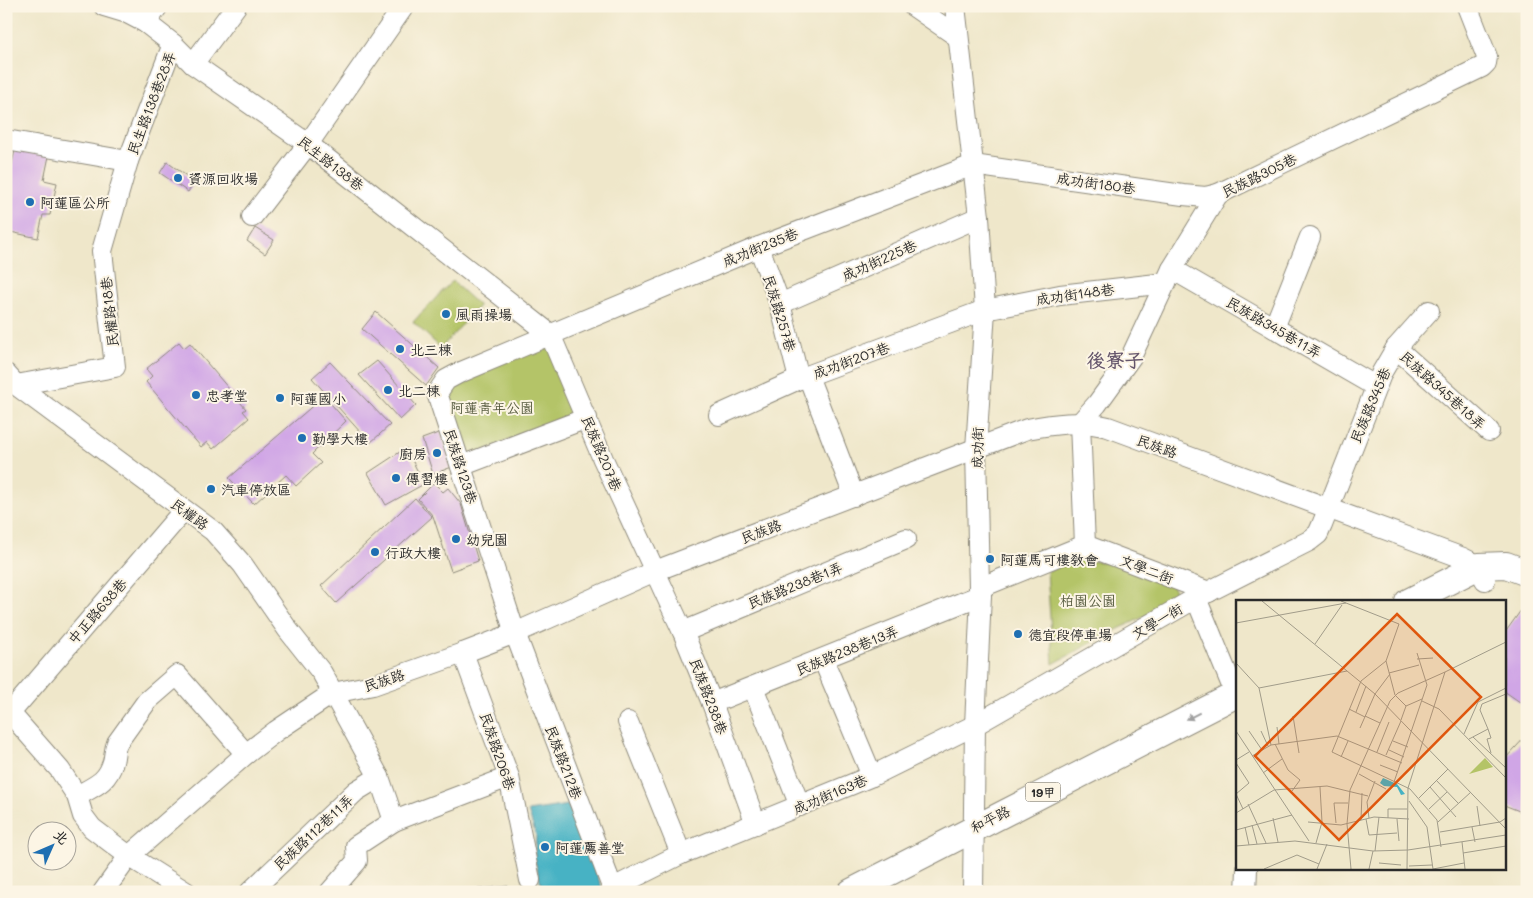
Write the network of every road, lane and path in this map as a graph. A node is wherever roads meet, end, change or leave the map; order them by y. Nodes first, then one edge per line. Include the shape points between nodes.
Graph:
1 (104, 6) edge
2 (158, 6) edge
3 (236, 6) edge
4 (404, 6) edge
5 (913, 6) edge
6 (955, 6) edge
7 (1467, 6) edge
8 (128, 9) edge
9 (146, 24) junction
10 (958, 37) junction
11 (173, 44) junction
12 (193, 64) junction
13 (6, 140) edge
14 (308, 144) junction
15 (128, 161) junction
16 (973, 165) junction
17 (1218, 194) junction
18 (252, 217) dead end
19 (979, 217) junction
20 (1310, 237) dead end
21 (759, 247) junction
22 (1169, 276) junction
23 (780, 304) junction
24 (985, 310) junction
25 (1429, 311) dead end
26 (1274, 328) junction
27 (550, 334) junction
28 (1396, 348) junction
29 (804, 377) junction
30 (11, 380) edge
31 (1375, 386) junction
32 (719, 415) dead end
33 (587, 418) junction
34 (1080, 423) junction
35 (1489, 431) dead end
36 (976, 449) junction
37 (461, 466) junction
38 (854, 496) junction
39 (1327, 509) junction
40 (184, 510) junction
41 (906, 539) dead end
42 (1085, 545) junction
43 (655, 571) junction
44 (1482, 573) junction
45 (1527, 573) edge
46 (1527, 590) edge
47 (980, 591) junction
48 (1202, 595) junction
49 (1413, 600) edge
50 (1443, 600) edge
51 (683, 632) junction
52 (515, 633) junction
53 (463, 653) junction
54 (823, 659) junction
55 (753, 687) junction
56 (333, 694) junction
57 (1236, 700) edge
58 (712, 703) junction
59 (8, 713) edge
60 (628, 722) dead end
61 (975, 725) junction
62 (246, 754) junction
63 (872, 776) junction
64 (379, 777) junction
65 (509, 777) junction
66 (77, 796) junction
67 (800, 806) junction
68 (394, 821) junction
69 (756, 824) junction
70 (974, 836) junction
71 (682, 854) junction
72 (129, 856) junction
73 (1247, 870) edge
74 (530, 880) dead end
75 (614, 890) edge
76 (104, 892) edge
77 (186, 892) edge
78 (250, 892) edge
79 (330, 892) edge
80 (851, 892) edge
81 (884, 892) edge
82 (973, 892) edge
83 (1246, 892) edge

1 - 8 street, 民生路138巷
2 - 9 street
3 - 12 street
4 - 14 street
5 - 10 street
6 - 10 street, 成功街
7 - 17 street, 民族路305巷 via 1487,56 1482,67
8 - 9 street, 民生路138巷
9 - 11 street, 民生路138巷
10 - 16 street, 成功街
11 - 12 street, 民生路138巷
11 - 15 street, 民生路138巷28弄
12 - 14 street, 民生路138巷
13 - 15 street
14 - 18 street
14 - 27 street, 民生路138巷
15 - 30 street, 民權路18巷 via 102,251 115,367
16 - 17 street, 成功街180巷 via 1184,195 1206,197
16 - 19 street, 成功街
16 - 21 street, 成功街235巷
17 - 22 street, 民族路305巷
19 - 23 street, 成功街225巷
19 - 24 street, 成功街
20 - 26 street
21 - 23 street, 民族路257巷
21 - 27 street, 成功街235巷
22 - 24 street, 成功街148巷
22 - 26 street, 民族路345巷11弄
22 - 34 street, 民族路305巷 via 1131,356
23 - 29 street, 民族路257巷
24 - 29 street, 成功街207巷
24 - 36 street, 成功街
25 - 28 street, 民族路345巷
26 - 31 street, 民族路345巷11弄
27 - 33 street, 民族路207巷
27 - 37 street, 民族路123巷 via 459,373 441,387 437,393
28 - 31 street, 民族路345巷
28 - 35 street, 民族路345巷18弄
29 - 32 street, 成功街207巷
29 - 38 street, 民族路257巷
30 - 40 street, 民權路
31 - 39 street, 民族路345巷
33 - 37 street
33 - 43 street, 民族路207巷
34 - 36 street, 民族路 via 1055,423 1027,430
34 - 39 street, 民族路 via 1108,427
34 - 42 street
36 - 38 street, 民族路
36 - 47 street, 成功街
37 - 52 street, 民族路123巷
38 - 43 street, 民族路
39 - 44 street, 民族路 via 1463,558
39 - 48 street, 文學一街 via 1318,534 1310,541
40 - 56 street, 民權路 via 213,531 243,564 322,673
40 - 59 street, 中正路638巷
41 - 51 street, 民族路238巷1弄
42 - 47 street
42 - 48 street, 文學二街
43 - 51 street, 民族路238巷
43 - 52 street, 民族路
44 - 45 main road, 民族路 via 1506,565
44 - 46 main road, 民族路
44 - 49 main road
44 - 50 main road
47 - 54 street, 民族路238巷13弄
47 - 61 street, 成功街
48 - 57 street
48 - 61 street, 文學一街
51 - 58 street, 民族路238巷
52 - 53 street, 民族路
52 - 75 street, 民族路212巷
53 - 56 street, 民族路 via 373,685
53 - 65 street, 民族路206巷
54 - 55 street, 民族路238巷13弄
54 - 63 street
55 - 58 street, 民族路238巷13弄
55 - 67 street
56 - 62 street, 民族路
56 - 64 street, 民權路
57 - 70 main road, 和平路 / 19甲
58 - 69 street, 民族路238巷
59 - 66 street via 60,770
60 - 71 street
61 - 63 street, 成功街163巷
61 - 70 street, 成功街
62 - 66 street via 177,675 147,701 117,743 104,781
62 - 72 street, 民族路
63 - 67 street, 成功街163巷
64 - 68 street, 民權路
64 - 78 street, 民族路112巷11弄 via 356,791
65 - 68 street
65 - 74 street, 民族路206巷
66 - 72 street via 82,816 92,828
67 - 69 street, 成功街163巷
68 - 79 street via 356,846 357,861
69 - 71 street, 成功街163巷
70 - 80 main road, 和平路 / 19甲
70 - 81 main road, 和平路 / 19甲
70 - 82 street, 成功街
71 - 75 street, 成功街163巷
72 - 76 street, 民族路
72 - 77 street
73 - 83 street

